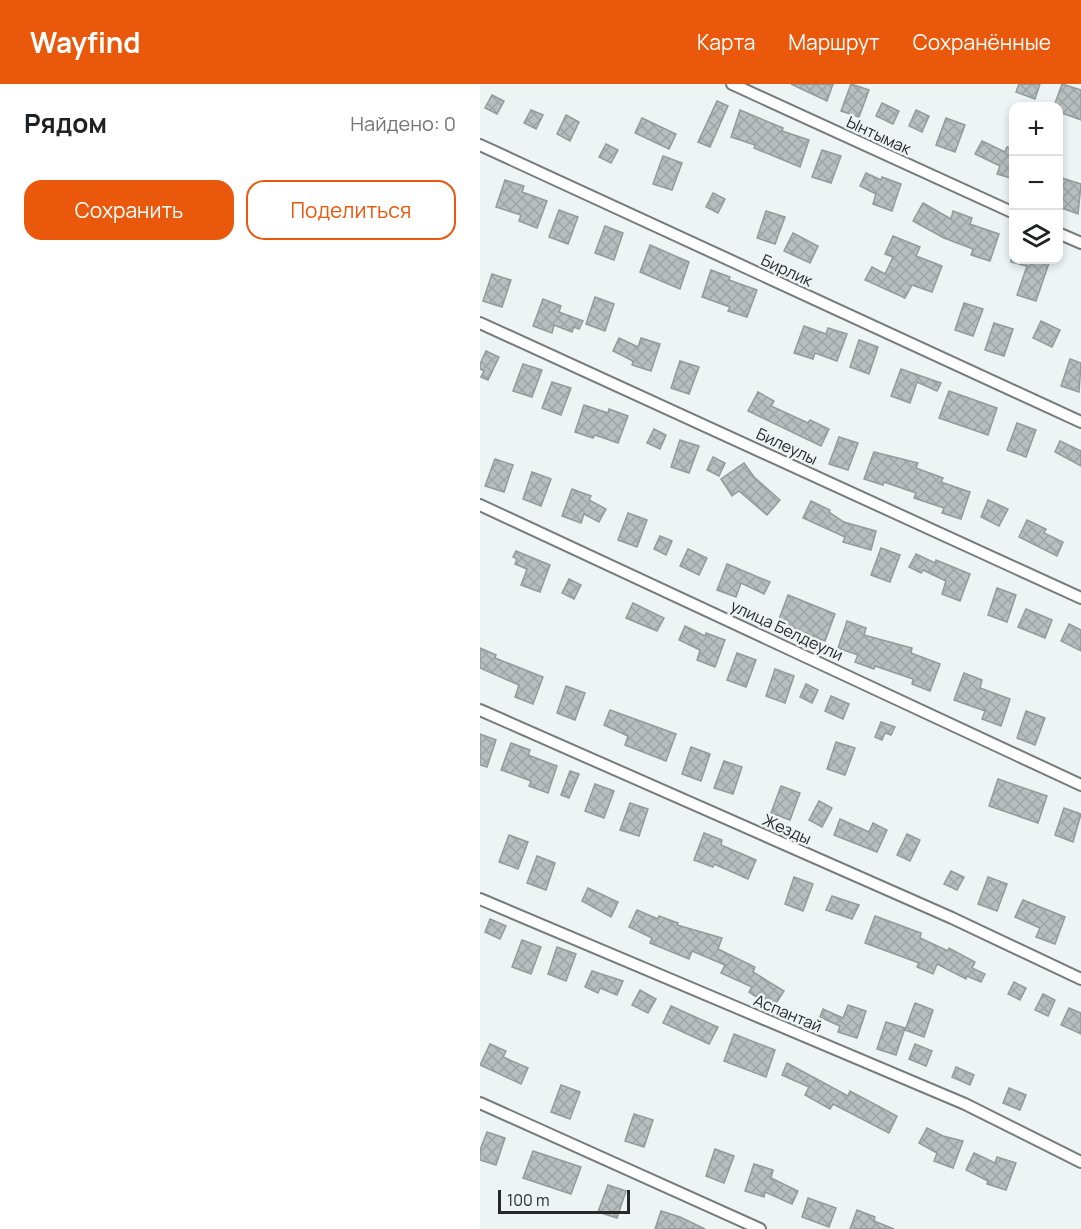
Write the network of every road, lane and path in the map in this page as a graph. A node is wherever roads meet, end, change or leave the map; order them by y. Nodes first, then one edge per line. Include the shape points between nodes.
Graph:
1 (732, 84) edge
2 (480, 145) edge
3 (1009, 211) edge
4 (1063, 235) edge
5 (1081, 243) edge
6 (480, 323) edge
7 (1081, 422) edge
8 (480, 505) edge
9 (1081, 598) edge
10 (480, 710) edge
11 (1081, 785) edge
12 (480, 899) edge
13 (1081, 979) edge
14 (480, 1103) edge
15 (1081, 1162) edge
16 (760, 1229) edge

1 - 3 street, Ынтымак
2 - 7 street, Бирлик
4 - 5 street
6 - 9 street, Билеулы
8 - 11 street, улица Белдеули
10 - 13 street, Жезды via 941,913
12 - 15 street, Аспантай via 965,1104
14 - 16 street

